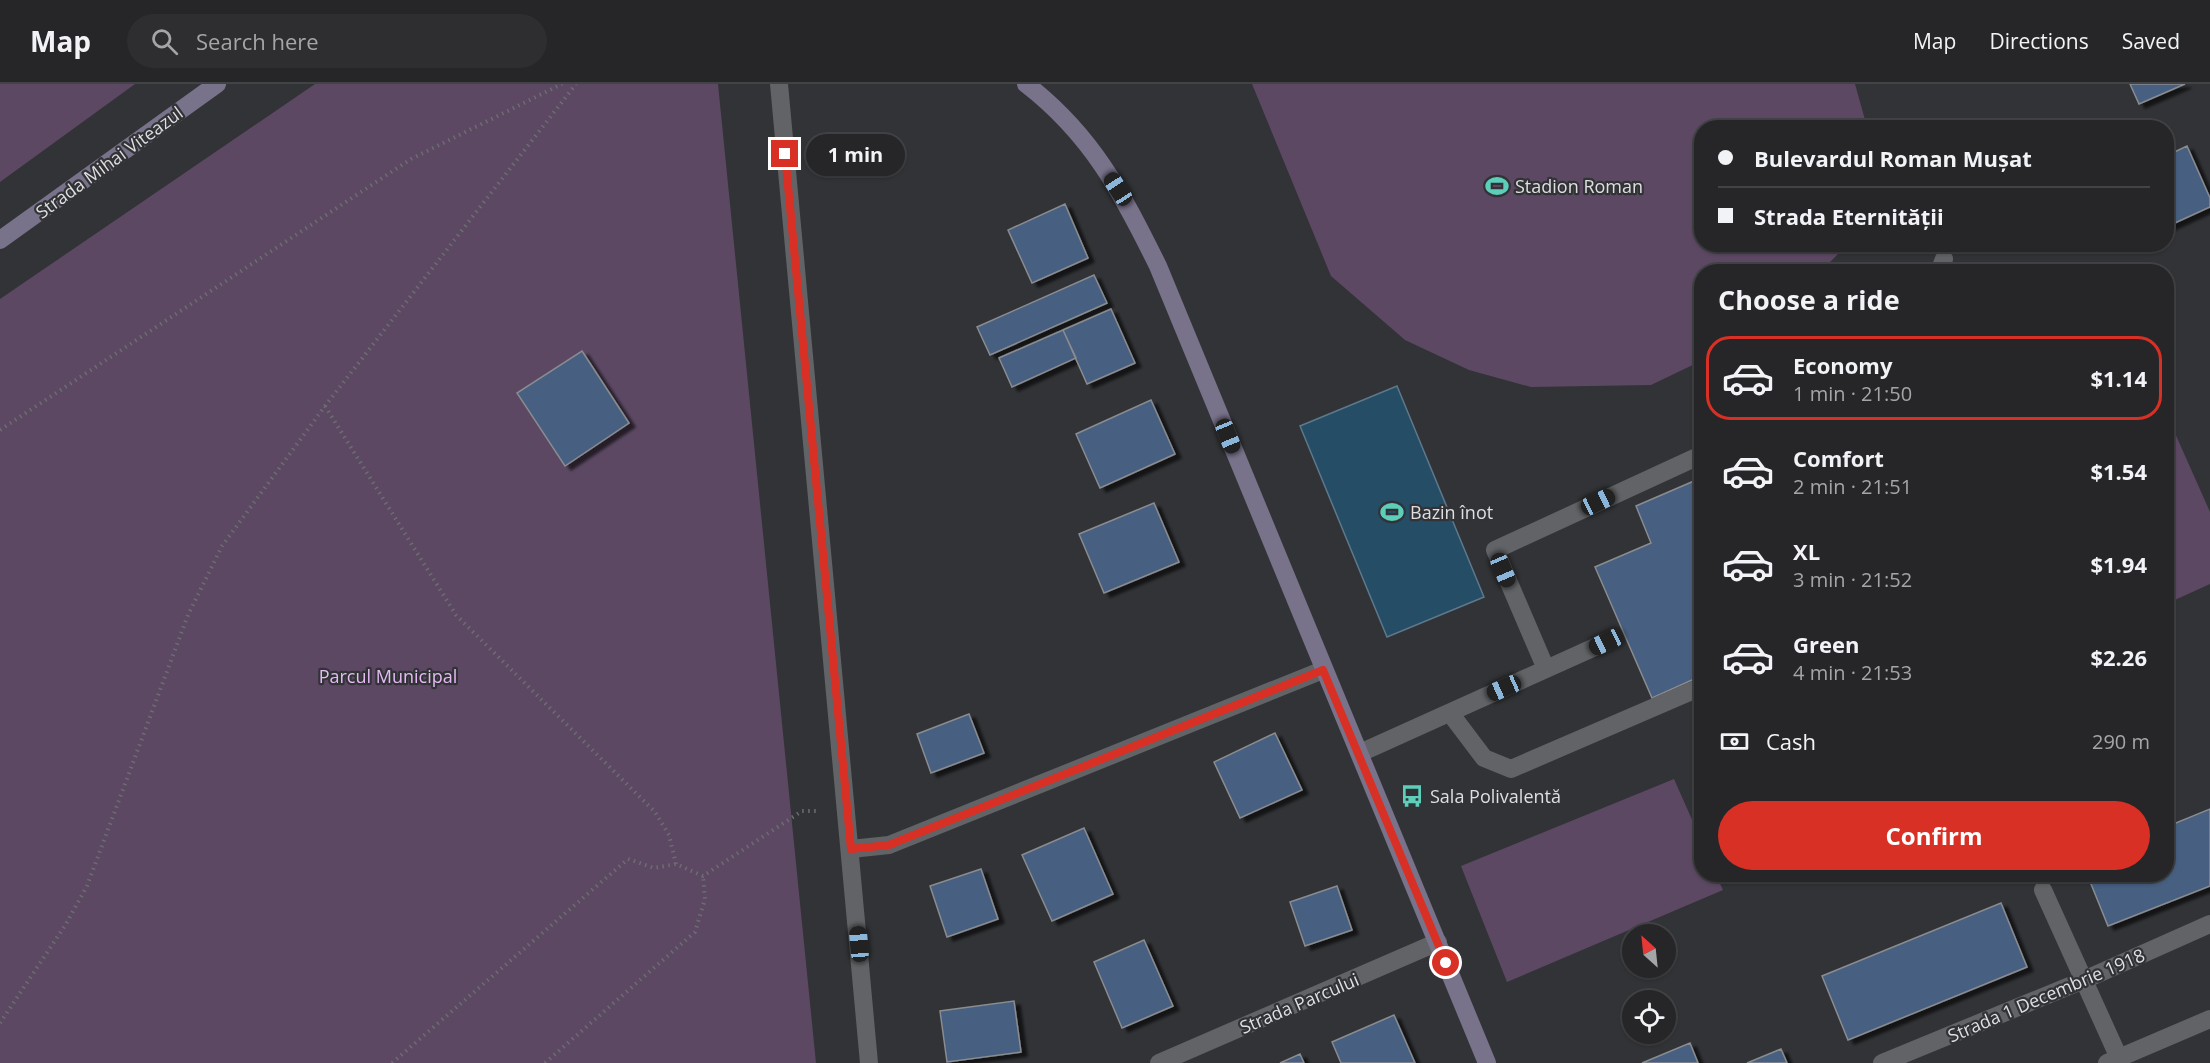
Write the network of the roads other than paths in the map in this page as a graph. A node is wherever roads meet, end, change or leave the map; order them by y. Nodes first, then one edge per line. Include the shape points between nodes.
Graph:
1 (218, 84) edge
2 (779, 84) edge
3 (1038, 87) edge
4 (0, 240) edge
5 (1694, 458) edge
6 (1606, 642) dead end
7 (1546, 669) junction
8 (1323, 670) junction
9 (1694, 690) edge
10 (1450, 713) junction
11 (1360, 753) junction
12 (851, 849) junction
13 (2043, 890) dead end
14 (2210, 924) edge
15 (1438, 942) junction
16 (2084, 980) junction
17 (2210, 1019) edge
18 (2113, 1060) edge
19 (869, 1063) edge
20 (1159, 1063) edge
21 (1488, 1063) edge
22 (1882, 1063) edge

1 - 4 street, Strada Mihai Viteazul
2 - 12 street
3 - 8 street via 1087,141 1128,205 1158,266
5 - 7 street via 1495,550
6 - 7 street
7 - 10 street
8 - 11 street
8 - 12 street via 889,845
9 - 10 street via 1511,769 1484,759
10 - 11 street
11 - 15 street
12 - 19 street
13 - 16 street
14 - 16 street, Strada 1 Decembrie 1918
15 - 20 street, Strada Parcului
15 - 21 street
16 - 18 street
16 - 22 street, Strada 1 Decembrie 1918
17 - 18 street

